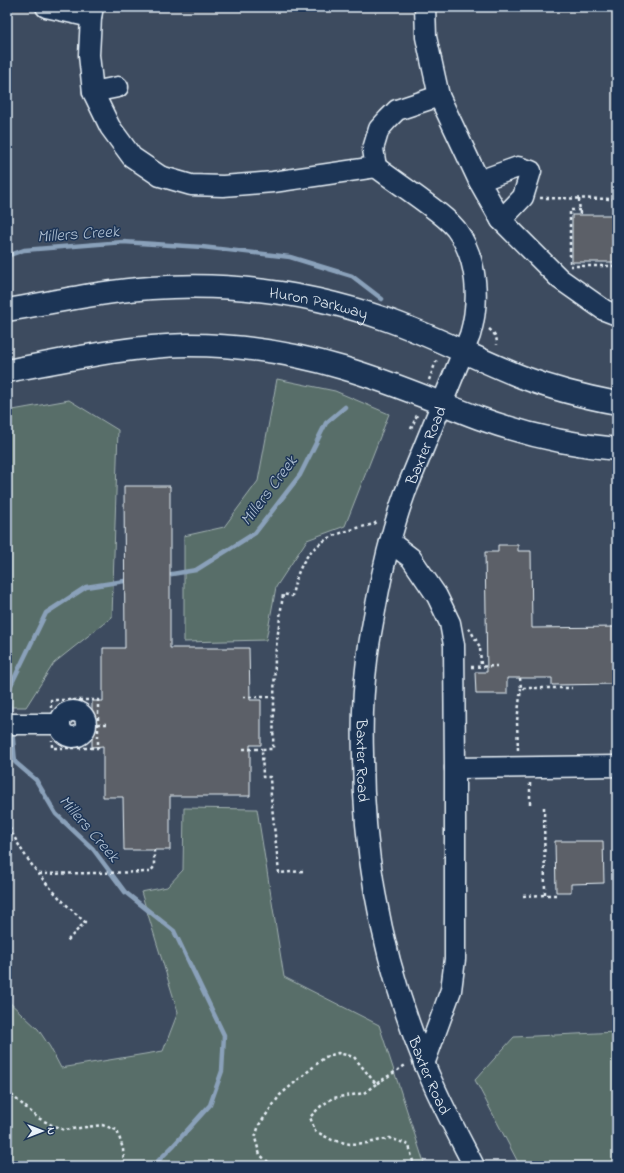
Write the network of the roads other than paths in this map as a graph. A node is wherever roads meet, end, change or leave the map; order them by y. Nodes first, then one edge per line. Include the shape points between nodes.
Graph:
1 (46, 7) edge
2 (425, 7) edge
3 (92, 12) edge
4 (118, 87) dead end
5 (94, 92) junction
6 (439, 96) junction
7 (376, 167) junction
8 (479, 182) junction
9 (501, 220) junction
10 (7, 310) edge
11 (617, 315) edge
12 (463, 352) junction
13 (7, 371) edge
14 (617, 403) edge
15 (441, 404) junction
16 (617, 449) edge
17 (390, 542) junction
18 (7, 724) edge
19 (59, 724) dead end
20 (617, 766) edge
21 (455, 768) junction
22 (422, 1060) junction
23 (474, 1166) edge

1 - 3 street
2 - 6 street via 426,37
3 - 5 street via 89,55
4 - 5 street
5 - 7 street via 110,127 132,157 160,176 191,185 223,186 273,182
6 - 7 street via 397,110 379,128 373,149
6 - 8 street
7 - 12 street, Baxter Road via 443,216 464,242 472,263 475,310 473,325
8 - 9 street
8 - 9 street via 518,167 531,171 523,197
9 - 11 street via 560,279 604,310
10 - 12 main road, Huron Parkway via 150,288 195,286 266,290 301,296 386,319
12 - 14 main road, Huron Parkway via 546,385
12 - 15 street, Baxter Road
13 - 15 main road via 154,347 188,345 243,348 296,356 338,366
15 - 16 main road via 526,433 598,448
15 - 17 street, Baxter Road via 405,493
17 - 21 street via 411,558 437,596 450,623 454,645
17 - 22 street, Baxter Road via 367,661 363,733 365,815 373,885 382,930 394,976
18 - 19 street
20 - 21 street
21 - 22 street via 455,959 451,990
22 - 23 street, Baxter Road

